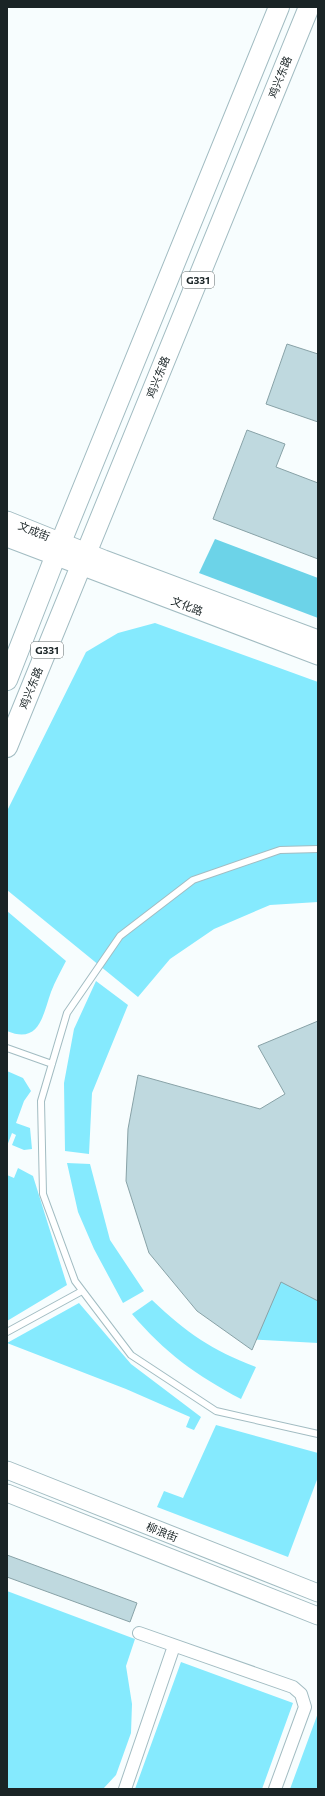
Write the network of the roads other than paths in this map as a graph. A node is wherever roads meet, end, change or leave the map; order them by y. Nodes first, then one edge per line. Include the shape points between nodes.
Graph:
1 (279, 7) edge
2 (309, 7) edge
3 (7, 520) edge
4 (7, 538) edge
5 (59, 550) junction
6 (84, 559) junction
7 (318, 639) edge
8 (318, 656) edge
9 (7, 680) edge
10 (7, 747) edge
11 (318, 849) edge
12 (7, 1048) edge
13 (52, 1064) junction
14 (82, 1291) junction
15 (7, 1332) edge
16 (318, 1434) edge
17 (7, 1470) edge
18 (7, 1493) edge
19 (318, 1593) edge
20 (318, 1616) edge
21 (139, 1633) dead end
22 (174, 1646) junction
23 (125, 1789) edge
24 (275, 1789) edge

1 - 5 highway, G331
2 - 6 highway, 鸡兴东路 / G331
3 - 5 main road, 文成街
4 - 5 main road, 文成街
5 - 6 main road, 文化路
5 - 9 highway, G331
6 - 7 main road, 文化路
6 - 8 main road, 文化路
6 - 10 highway, 鸡兴东路 / G331
11 - 13 lane via 280,850 193,880 120,936 67,1013
12 - 13 lane
13 - 14 lane via 41,1101 43,1194 75,1281
14 - 15 lane
14 - 16 lane via 131,1355 216,1411
17 - 19 main road, 柳浪街
18 - 20 main road, 柳浪街
21 - 22 street
22 - 23 street
22 - 24 street via 293,1687 301,1694 305,1707

